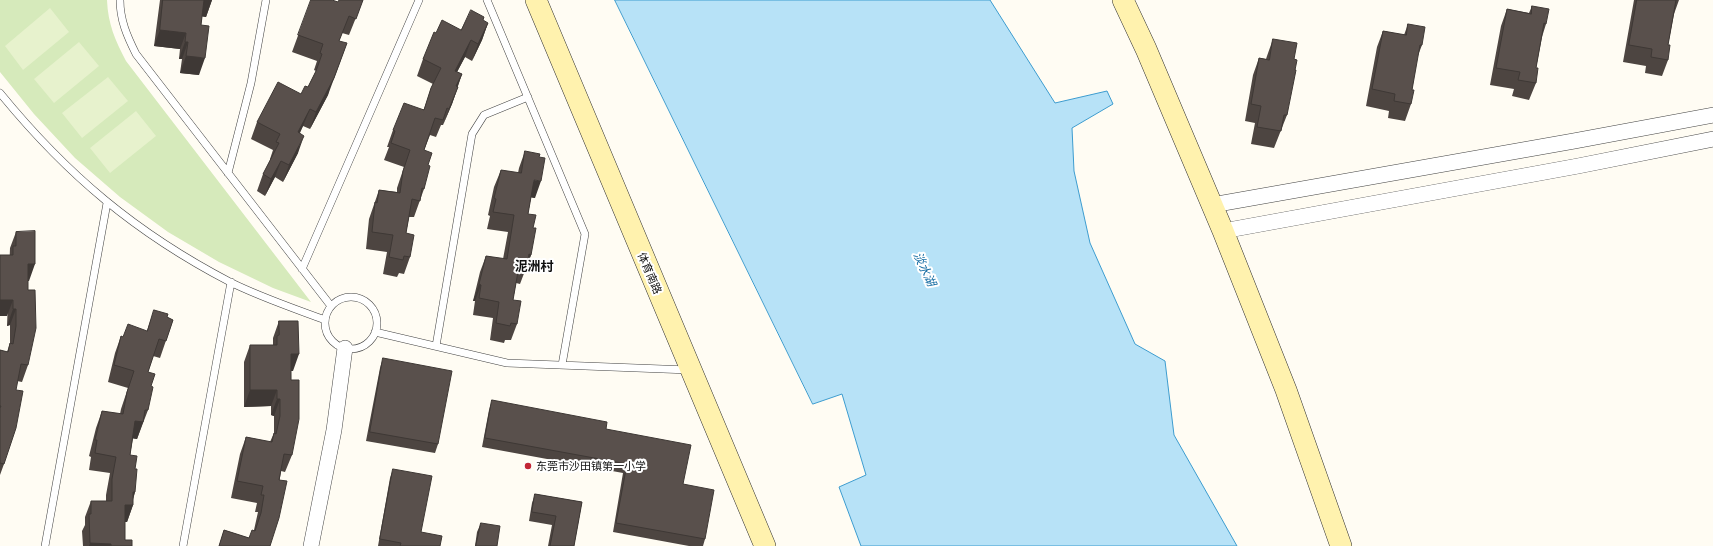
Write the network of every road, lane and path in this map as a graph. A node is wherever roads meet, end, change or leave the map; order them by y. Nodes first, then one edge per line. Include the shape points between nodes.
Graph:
1 (120, 0) edge
2 (266, 0) edge
3 (418, 0) edge
4 (487, 0) edge
5 (536, 0) edge
6 (1123, 0) edge
7 (0, 93) edge
8 (528, 97) junction
9 (1713, 115) edge
10 (1713, 139) edge
11 (1574, 141) junction
12 (1578, 166) junction
13 (228, 173) junction
14 (107, 203) junction
15 (1212, 205) junction
16 (1223, 231) junction
17 (302, 269) junction
18 (231, 282) junction
19 (330, 306) junction
20 (325, 320) junction
21 (375, 332) junction
22 (436, 346) junction
23 (345, 348) junction
24 (562, 365) junction
25 (691, 370) junction
26 (45, 546) edge
27 (183, 546) edge
28 (311, 546) edge
29 (765, 546) edge
30 (1341, 546) edge

1 - 13 lane via 120,13 126,34 136,54
2 - 13 lane via 252,84
3 - 17 lane
4 - 8 lane
5 - 25 street, 体育南路
6 - 15 street
7 - 14 lane via 29,129 67,168
8 - 22 lane via 484,115 472,134
8 - 24 lane via 585,234
9 - 11 street
10 - 12 street
11 - 12 street
11 - 15 street
12 - 16 street
13 - 17 lane
14 - 18 lane via 188,259
14 - 26 lane
15 - 16 street
16 - 30 street via 1286,390
17 - 19 lane
18 - 20 lane via 277,303
18 - 27 lane
19 - 20 lane
19 - 21 lane via 350,296 364,300 377,317
20 - 23 lane via 332,341
21 - 22 lane
21 - 23 lane via 366,344
22 - 24 lane via 507,363
23 - 28 street via 334,430
24 - 25 lane
25 - 29 street, 体育南路

